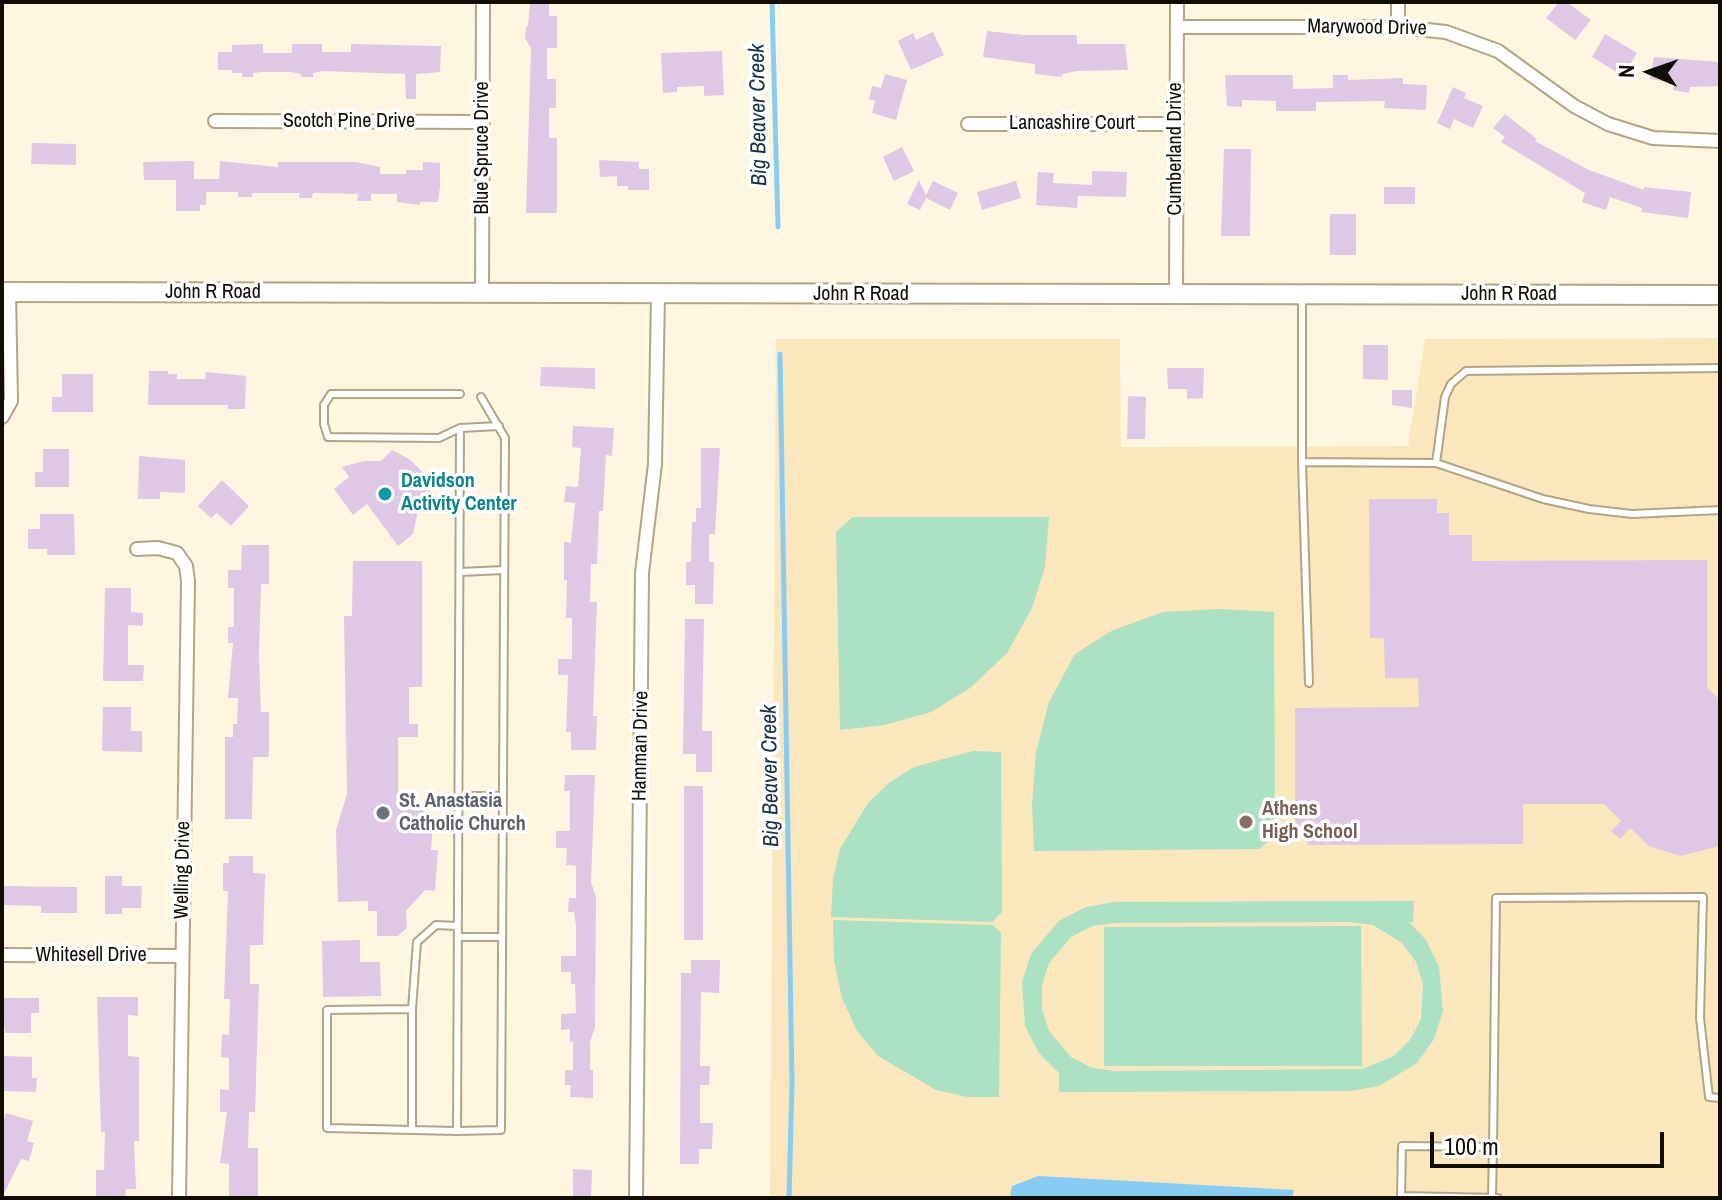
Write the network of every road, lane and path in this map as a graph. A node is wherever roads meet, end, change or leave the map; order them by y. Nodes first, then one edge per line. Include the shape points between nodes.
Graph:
1 (483, 2) edge
2 (1177, 2) edge
3 (1398, 2) edge
4 (1177, 27) junction
5 (1398, 27) junction
6 (215, 121) dead end
7 (483, 122) junction
8 (968, 124) dead end
9 (1176, 124) junction
10 (1720, 141) edge
11 (6, 292) edge
12 (482, 294) junction
13 (658, 295) junction
14 (1176, 295) junction
15 (1302, 295) junction
16 (1720, 295) edge
17 (1720, 368) edge
18 (460, 394) dead end
19 (481, 397) dead end
20 (2, 417) edge
21 (499, 426) junction
22 (460, 428) junction
23 (1302, 462) junction
24 (1436, 463) junction
25 (1720, 510) edge
26 (137, 549) dead end
27 (504, 570) junction
28 (460, 572) junction
29 (1309, 683) dead end
30 (459, 796) junction
31 (503, 796) junction
32 (458, 926) junction
33 (458, 937) junction
34 (502, 937) junction
35 (2, 955) edge
36 (181, 956) junction
37 (412, 1009) junction
38 (1720, 1098) edge
39 (412, 1130) junction
40 (457, 1131) junction
41 (1493, 1147) junction
42 (1495, 1197) edge
43 (179, 1198) edge
44 (636, 1198) edge

1 - 7 street, Blue Spruce Drive
2 - 4 street, Cumberland Drive
3 - 5 street
4 - 5 street, Marywood Drive
4 - 9 street, Cumberland Drive
5 - 10 street, Marywood Drive via 1446,32 1481,43 1574,106 1622,130 1653,138
6 - 7 street, Scotch Pine Drive
7 - 12 street, Blue Spruce Drive
8 - 9 street, Lancashire Court
9 - 14 street, Cumberland Drive
11 - 12 main road, John R Road
11 - 20 street via 11,401
12 - 13 main road, John R Road
13 - 14 main road, John R Road
13 - 44 street, Hamman Drive via 655,464 642,573
14 - 15 main road, John R Road
15 - 16 main road, John R Road
15 - 23 lane
17 - 24 lane via 1466,371 1445,397
18 - 22 lane via 331,394 324,405 328,437 439,438
19 - 21 lane
21 - 22 lane
21 - 27 lane via 505,438
22 - 28 lane
23 - 24 lane
23 - 29 lane
24 - 25 lane via 1589,509 1664,514
26 - 36 street, Welling Drive via 169,549 182,558 188,581
27 - 28 lane
27 - 31 lane
28 - 30 lane
30 - 31 lane
30 - 32 lane
31 - 34 lane
32 - 33 lane
32 - 37 lane via 436,925 417,942
33 - 34 lane
33 - 40 lane
34 - 40 lane via 501,1130
35 - 36 street, Whitesell Drive
36 - 43 street, Welling Drive
37 - 39 lane
37 - 39 lane via 327,1010 327,1128
38 - 41 lane via 1709,1097 1700,1018 1703,897 1496,898
39 - 40 lane
41 - 42 lane
41 - 42 lane via 1402,1146 1401,1196

